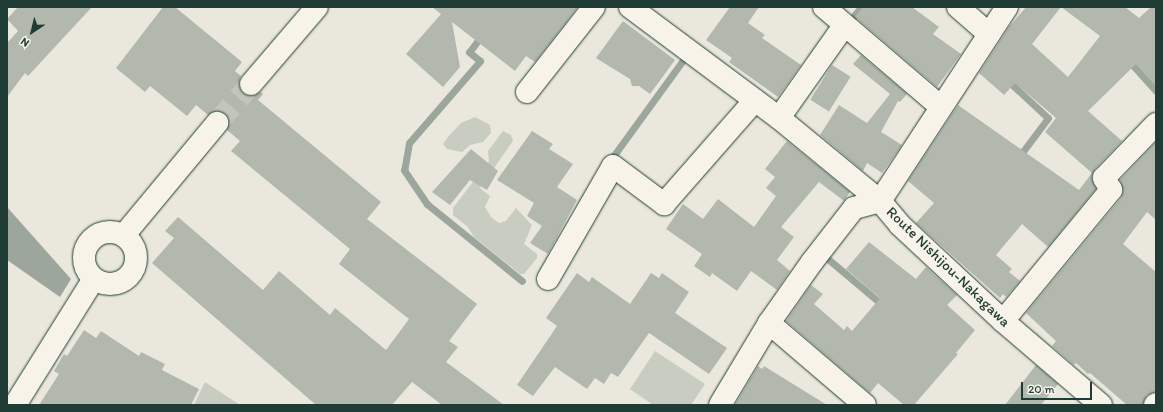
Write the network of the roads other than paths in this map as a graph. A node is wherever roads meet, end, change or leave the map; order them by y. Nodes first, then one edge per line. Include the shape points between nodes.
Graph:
1 (317, 7) edge
2 (594, 7) edge
3 (630, 7) edge
4 (824, 7) edge
5 (958, 7) edge
6 (1007, 7) edge
7 (844, 26) junction
8 (989, 34) junction
9 (252, 84) tunnel mouth
10 (527, 92) dead end
11 (755, 100) junction
12 (941, 107) junction
13 (779, 118) junction
14 (217, 122) tunnel mouth
15 (1156, 124) edge
16 (880, 201) junction
17 (124, 235) junction
18 (548, 279) dead end
19 (93, 280) junction
20 (1003, 320) junction
21 (769, 323) junction
22 (15, 405) edge
23 (720, 405) edge
24 (865, 405) edge
25 (1101, 405) edge

1 - 9 street
2 - 10 street
3 - 11 street
4 - 7 street
5 - 8 street
6 - 8 street, Route Nishijou-Nakagawa
7 - 12 street
7 - 13 street
8 - 12 street, Route Nishijou-Nakagawa
11 - 13 street
11 - 18 street via 664,204 613,166
12 - 16 street, Route Nishijou-Nakagawa
13 - 16 street
14 - 17 street
15 - 20 street via 1104,178 1111,190
16 - 20 street, Route Nishijou-Nakagawa via 900,225
16 - 21 street via 854,208
17 - 19 street via 111,231 98,234 87,243 83,256 85,269
17 - 19 street via 134,250 135,268 128,278 117,284 104,285
19 - 22 street
20 - 25 street, Route Nishijou-Nakagawa
21 - 23 street
21 - 24 street

